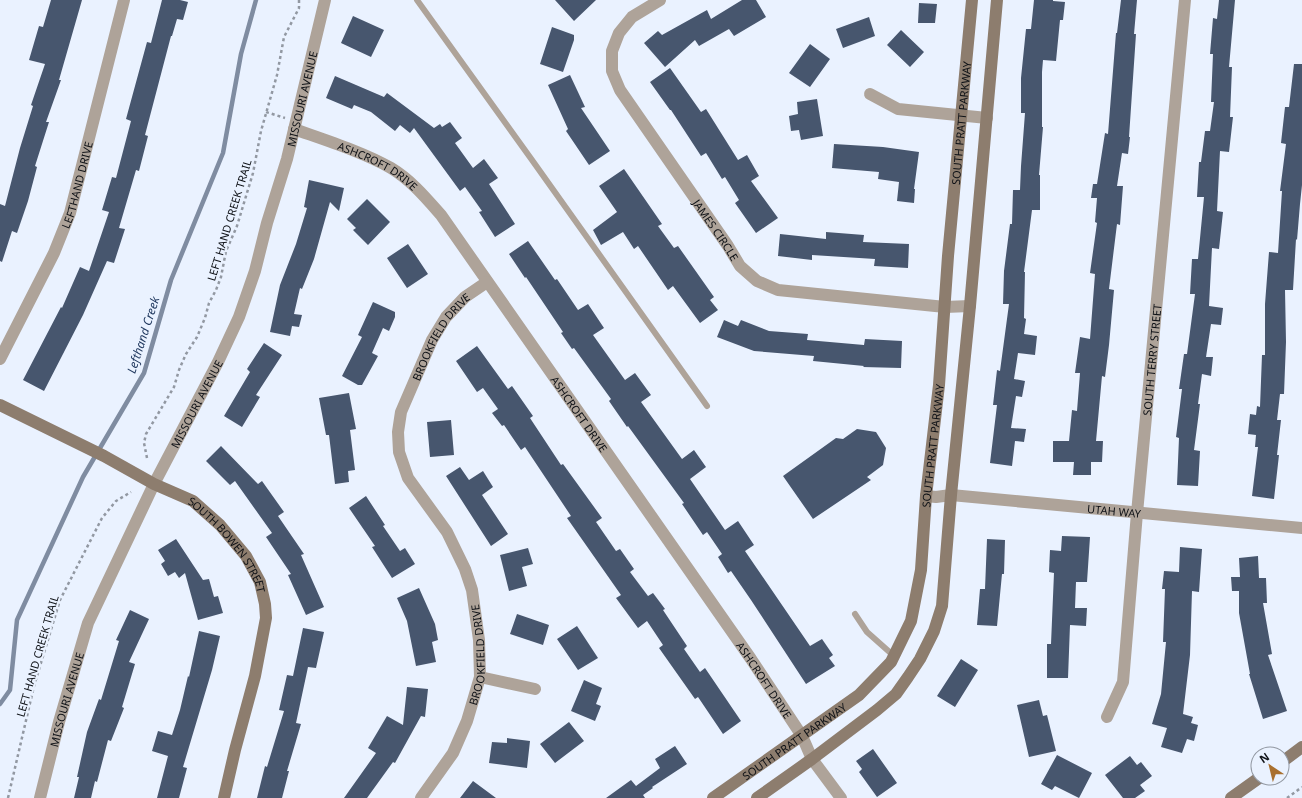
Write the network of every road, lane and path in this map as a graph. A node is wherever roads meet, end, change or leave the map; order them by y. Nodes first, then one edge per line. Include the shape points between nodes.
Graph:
1 (124, 0) edge
2 (299, 0) edge
3 (325, 0) edge
4 (417, 0) edge
5 (660, 0) edge
6 (972, 0) edge
7 (997, 0) edge
8 (1185, 0) edge
9 (870, 94) dead end
10 (266, 112) junction
11 (962, 116) junction
12 (282, 118) dead end
13 (987, 118) junction
14 (294, 129) junction
15 (487, 282) junction
16 (970, 306) junction
17 (945, 307) junction
18 (0, 359) edge
19 (0, 406) edge
20 (707, 406) dead end
21 (147, 458) dead end
22 (154, 484) junction
23 (132, 492) dead end
24 (951, 495) junction
25 (926, 496) junction
26 (1138, 513) junction
27 (1302, 528) edge
28 (855, 614) dead end
29 (894, 656) junction
30 (480, 677) junction
31 (535, 689) dead end
32 (1107, 717) dead end
33 (802, 736) junction
34 (1302, 747) edge
35 (1290, 756) edge
36 (812, 759) junction
37 (1250, 784) edge
38 (1302, 787) edge
39 (8, 798) edge
40 (40, 798) edge
41 (224, 798) edge
42 (421, 798) edge
43 (713, 798) edge
44 (757, 798) edge
45 (841, 798) edge
46 (1231, 798) edge
47 (1287, 798) edge

1 - 18 street, LEFTHAND DRIVE via 70,213 54,253
2 - 10 path, LEFT HAND CREEK TRAIL via 299,8 284,37 277,75
3 - 14 street, MISSOURI AVENUE
4 - 20 lane
5 - 17 street, JAMES CIRCLE via 632,17 619,33 612,51 612,71 620,90 740,266 757,281 778,290
6 - 11 street, SOUTH PRATT PARKWAY
7 - 13 street, SOUTH PRATT PARKWAY
8 - 26 street, SOUTH TERRY STREET
9 - 11 street via 898,109
10 - 12 path
10 - 21 path, LEFT HAND CREEK TRAIL via 254,173 226,251 221,277 197,337 181,364 174,387 146,434 144,443
11 - 13 street
11 - 17 street, SOUTH PRATT PARKWAY
13 - 16 street, SOUTH PRATT PARKWAY
14 - 15 street, ASHCROFT DRIVE via 353,150 392,168 419,189 441,215
14 - 22 street, MISSOURI AVENUE via 255,271 239,317
15 - 30 street, BROOKFIELD DRIVE via 465,297 446,317 432,340 401,412 398,432 399,452 408,478 446,532 465,569 472,590 479,640
15 - 33 street, ASHCROFT DRIVE
16 - 17 street, JAMES CIRCLE
16 - 24 street, SOUTH PRATT PARKWAY
17 - 25 street, SOUTH PRATT PARKWAY
19 - 22 street, SOUTH BOWEN STREET via 104,456
22 - 40 street, MISSOURI AVENUE via 88,622
22 - 41 street, SOUTH BOWEN STREET via 192,501 220,525 246,556 260,582 265,604 266,618 255,676
23 - 39 path, LEFT HAND CREEK TRAIL via 116,501 102,518 60,600 34,686
24 - 25 street, UTAH WAY
24 - 26 street, UTAH WAY
24 - 36 street, SOUTH PRATT PARKWAY via 942,606 934,631 920,659 896,694
25 - 29 street, SOUTH PRATT PARKWAY via 921,570 911,621
26 - 27 street, UTAH WAY
26 - 32 street, SOUTH TERRY STREET via 1123,682
28 - 29 lane via 867,632
29 - 33 street, SOUTH PRATT PARKWAY via 858,695
30 - 31 street
30 - 42 street, BROOKFIELD DRIVE via 467,721 452,753
33 - 36 street, ASHCROFT DRIVE
33 - 43 street, SOUTH PRATT PARKWAY
34 - 35 street
36 - 44 street, SOUTH PRATT PARKWAY
36 - 45 street, ASHCROFT DRIVE
37 - 46 street
38 - 47 path

